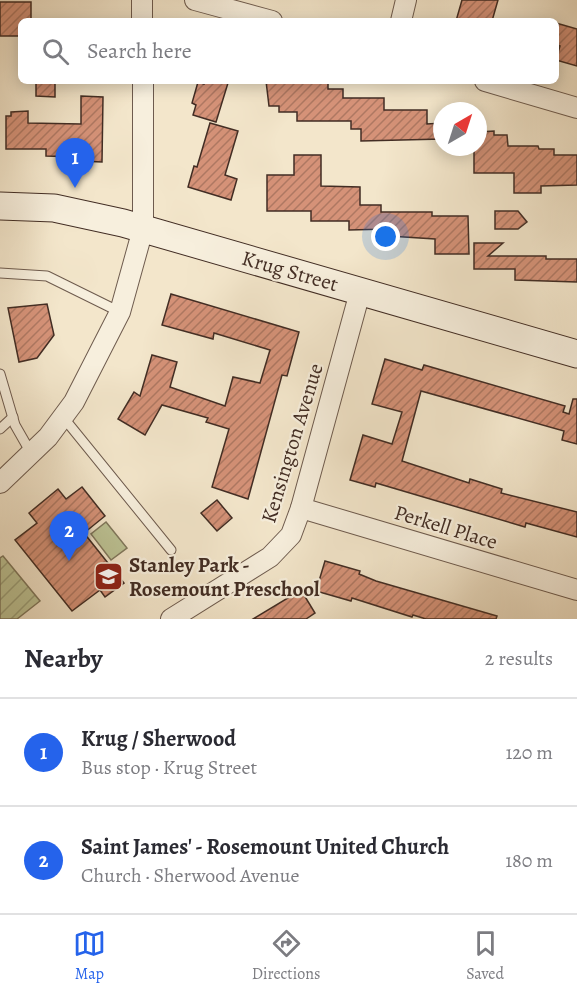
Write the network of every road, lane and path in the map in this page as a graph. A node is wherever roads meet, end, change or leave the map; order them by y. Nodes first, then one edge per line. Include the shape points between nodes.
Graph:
1 (142, 0) edge
2 (195, 0) edge
3 (406, 0) edge
4 (142, 18) edge
5 (261, 18) edge
6 (402, 18) edge
7 (143, 84) edge
8 (494, 84) edge
9 (577, 108) edge
10 (0, 206) edge
11 (143, 229) junction
12 (0, 273) edge
13 (360, 292) junction
14 (120, 312) junction
15 (577, 354) edge
16 (0, 374) edge
17 (13, 417) junction
18 (63, 417) junction
19 (0, 429) edge
20 (31, 453) junction
21 (0, 483) edge
22 (301, 508) junction
23 (171, 550) dead end
24 (577, 590) edge
25 (171, 619) edge

1 - 4 street
2 - 5 street
3 - 6 street
7 - 11 street
8 - 9 street
10 - 11 street, Krug Street via 54,208
11 - 13 street, Krug Street
11 - 14 street
12 - 14 lane via 47,276
13 - 15 street, Krug Street
13 - 22 street, Kensington Avenue
14 - 18 street
16 - 17 lane
17 - 19 lane
17 - 20 lane
18 - 20 street
18 - 23 lane
20 - 21 street
22 - 24 street, Perkell Place
22 - 25 street, Kensington Avenue via 291,535 270,557

